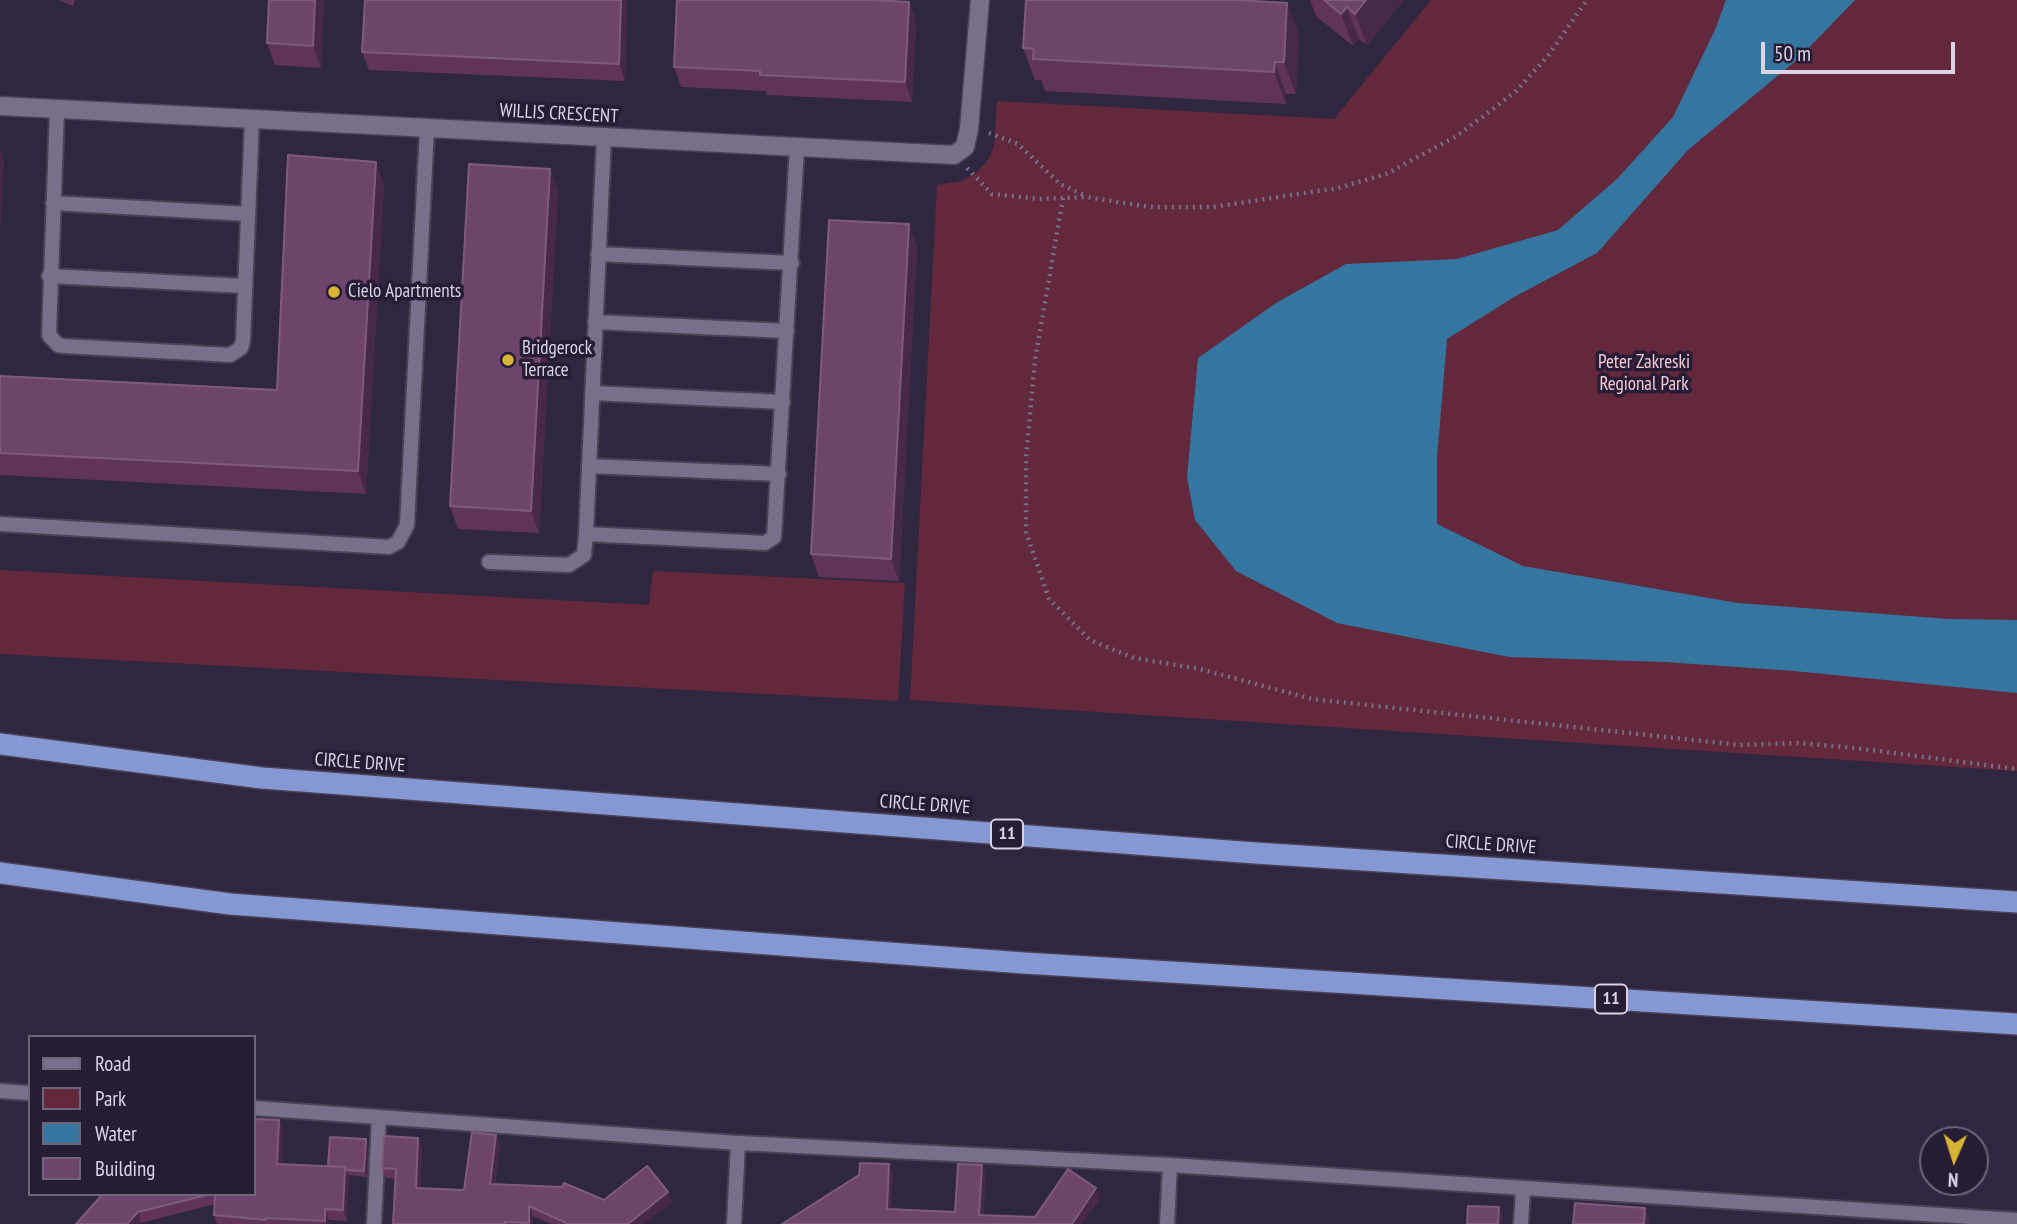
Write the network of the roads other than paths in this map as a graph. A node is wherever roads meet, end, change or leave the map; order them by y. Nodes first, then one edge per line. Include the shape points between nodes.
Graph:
1 (979, 0) edge
2 (0, 106) edge
3 (57, 109) junction
4 (252, 119) junction
5 (427, 128) junction
6 (604, 137) junction
7 (797, 147) junction
8 (52, 203) junction
9 (248, 214) junction
10 (598, 254) junction
11 (792, 263) junction
12 (49, 276) junction
13 (245, 286) junction
14 (595, 322) junction
15 (788, 331) junction
16 (592, 393) junction
17 (783, 402) junction
18 (589, 466) junction
19 (779, 474) junction
20 (0, 524) edge
21 (586, 534) junction
22 (489, 562) dead end
23 (0, 744) edge
24 (0, 873) edge
25 (2017, 902) edge
26 (2017, 1024) edge
27 (0, 1091) edge
28 (28, 1093) edge
29 (256, 1108) edge
30 (379, 1117) junction
31 (738, 1143) junction
32 (1170, 1165) junction
33 (1523, 1188) junction
34 (1874, 1218) edge
35 (2017, 1220) edge
36 (374, 1224) edge
37 (734, 1224) edge
38 (1167, 1224) edge
39 (1521, 1224) edge

1 - 7 street, WILLIS CRESCENT via 965,147 954,155
2 - 3 street, WILLIS CRESCENT
3 - 4 street, WILLIS CRESCENT
3 - 8 lane
4 - 5 street, WILLIS CRESCENT
4 - 9 lane
5 - 6 street, WILLIS CRESCENT
5 - 20 lane via 407,525 398,542 389,547
6 - 7 street, WILLIS CRESCENT
6 - 10 lane
7 - 11 lane
8 - 9 lane
8 - 12 lane
9 - 13 lane
10 - 11 lane
10 - 14 lane
11 - 15 lane
12 - 13 lane
12 - 13 lane via 47,328 58,345 230,355 243,341
14 - 15 lane
14 - 16 lane
15 - 17 lane
16 - 17 lane
16 - 18 lane
17 - 19 lane
18 - 19 lane
18 - 21 lane
19 - 21 lane via 776,532 765,543
21 - 22 lane via 584,555 569,565
23 - 25 highway, CIRCLE DRIVE / 11 via 262,778 1255,853
24 - 26 highway, 11 via 230,904 1038,964
27 - 28 lane
29 - 30 lane
30 - 31 lane
30 - 36 lane
31 - 32 lane
31 - 37 lane
32 - 33 lane
32 - 38 lane
33 - 34 lane
33 - 39 lane
34 - 35 lane

